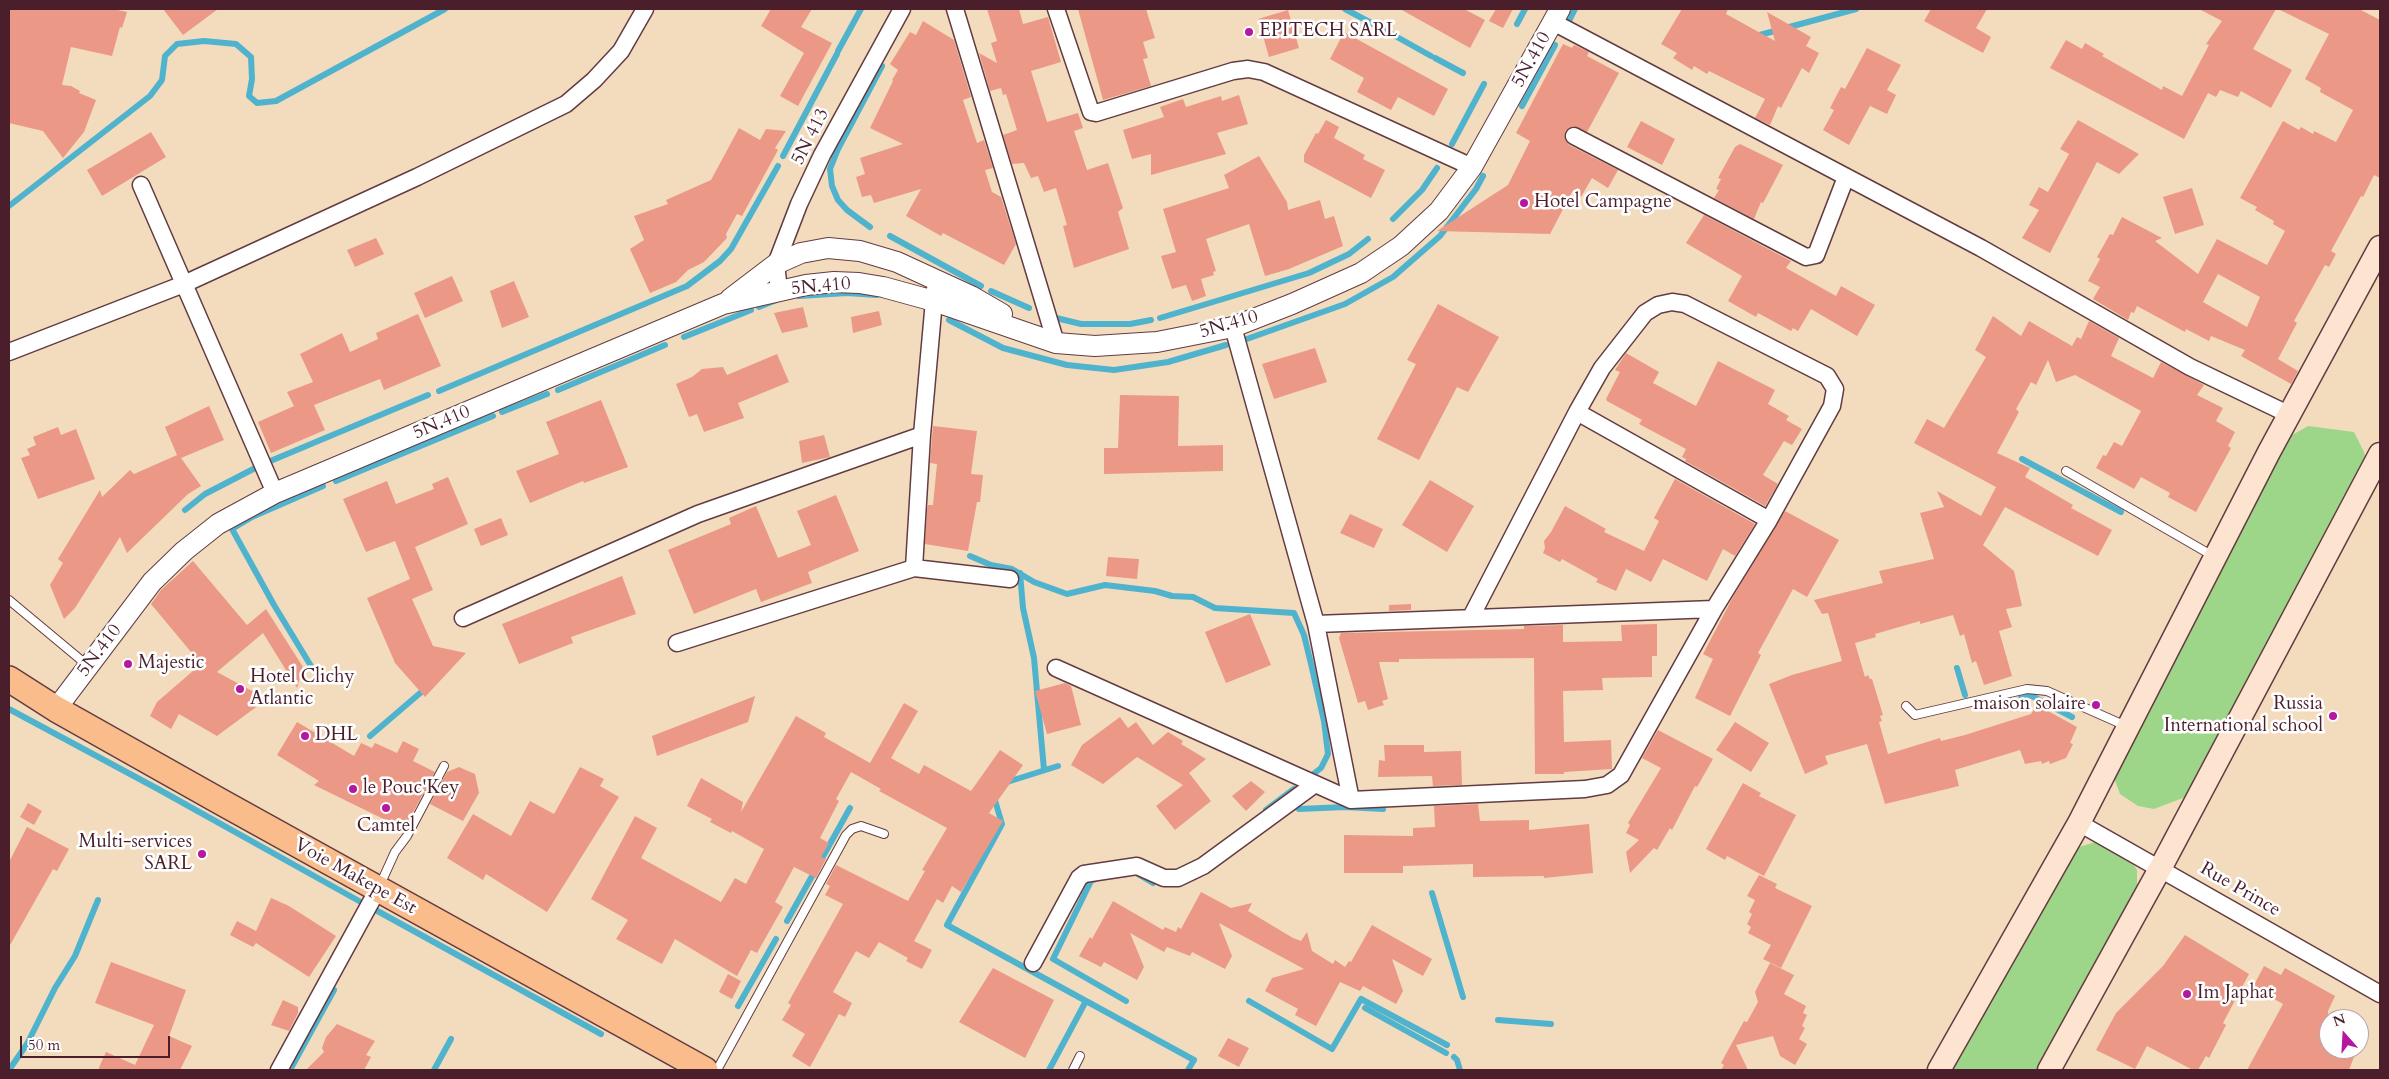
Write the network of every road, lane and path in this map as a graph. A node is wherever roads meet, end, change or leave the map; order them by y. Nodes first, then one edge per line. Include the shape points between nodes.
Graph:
1 (646, 9) edge
2 (902, 9) edge
3 (955, 9) edge
4 (1056, 9) edge
5 (1556, 15) edge
6 (1574, 136) dead end
7 (1472, 167) junction
8 (1846, 177) junction
9 (142, 186) dead end
10 (2380, 246) edge
11 (776, 264) junction
12 (935, 280) junction
13 (184, 284) junction
14 (779, 290) junction
15 (934, 301) junction
16 (723, 304) junction
17 (1233, 327) junction
18 (1047, 340) junction
19 (9, 352) edge
20 (1577, 412) junction
21 (2290, 415) junction
22 (922, 435) junction
23 (2380, 454) edge
24 (2066, 471) dead end
25 (275, 493) junction
26 (1769, 520) junction
27 (2215, 557) junction
28 (914, 568) junction
29 (1010, 579) dead end
30 (9, 600) edge
31 (1714, 609) junction
32 (1472, 617) junction
33 (463, 618) dead end
34 (1316, 624) junction
35 (677, 643) dead end
36 (89, 666) junction
37 (1056, 668) dead end
38 (9, 679) edge
39 (1906, 706) dead end
40 (56, 709) junction
41 (2128, 727) junction
42 (444, 766) dead end
43 (1315, 784) junction
44 (1350, 800) junction
45 (2079, 823) junction
46 (884, 834) dead end
47 (2160, 867) junction
48 (378, 889) junction
49 (1033, 963) dead end
50 (2380, 994) edge
51 (1080, 1056) dead end
52 (279, 1070) edge
53 (704, 1070) edge
54 (717, 1070) edge
55 (1073, 1070) edge
56 (1939, 1070) edge
57 (2050, 1070) edge

1 - 13 street via 621,51 566,104 417,177
2 - 11 street, 5N 413 via 822,155
3 - 18 street
4 - 7 street via 1091,112 1248,69 1264,72
5 - 7 street, 5N.410
5 - 8 street
6 - 8 street via 1806,256 1816,256
7 - 17 street, 5N.410 via 1439,211 1402,246 1361,273
8 - 21 street via 1981,248 2190,367
9 - 13 street
10 - 21 main road
11 - 12 street via 801,253 828,248 860,251 897,262
11 - 14 street, 5N 413
11 - 16 street
12 - 15 street
12 - 18 street via 988,305
13 - 19 street
13 - 25 street
14 - 15 street, 5N.410 via 834,282 859,283
14 - 16 street, 5N.410
15 - 18 street, 5N.410
15 - 22 street
16 - 25 street, 5N.410
17 - 18 street, 5N.410 via 1157,342 1095,346
17 - 34 street
20 - 26 street
20 - 26 street via 1602,368 1645,312 1672,302 1685,304 1827,376 1835,389 1832,406
20 - 32 street
21 - 27 main road
22 - 28 street
22 - 33 street via 698,514
23 - 47 main road
24 - 27 lane
25 - 36 street, 5N.410 via 218,524 184,551 152,582
26 - 31 street
27 - 41 main road
28 - 29 street
28 - 35 street
30 - 36 lane
31 - 32 street
31 - 44 street via 1621,775 1607,785
32 - 34 street
34 - 44 street
36 - 40 street, 5N.410
37 - 43 street
38 - 40 main road, Voie Makepe Est
39 - 41 lane via 1915,715 2027,688 2047,692
40 - 48 main road, Voie Makepe Est
41 - 45 main road
42 - 48 lane via 407,836 395,852
43 - 44 street
43 - 49 street via 1203,866 1178,878 1164,878 1137,866 1084,874
45 - 47 street, Rue Prince
45 - 56 main road
46 - 54 lane via 861,826 846,835
47 - 50 street, Rue Prince
47 - 57 main road
48 - 52 street
48 - 53 main road, Voie Makepe Est
51 - 55 lane

